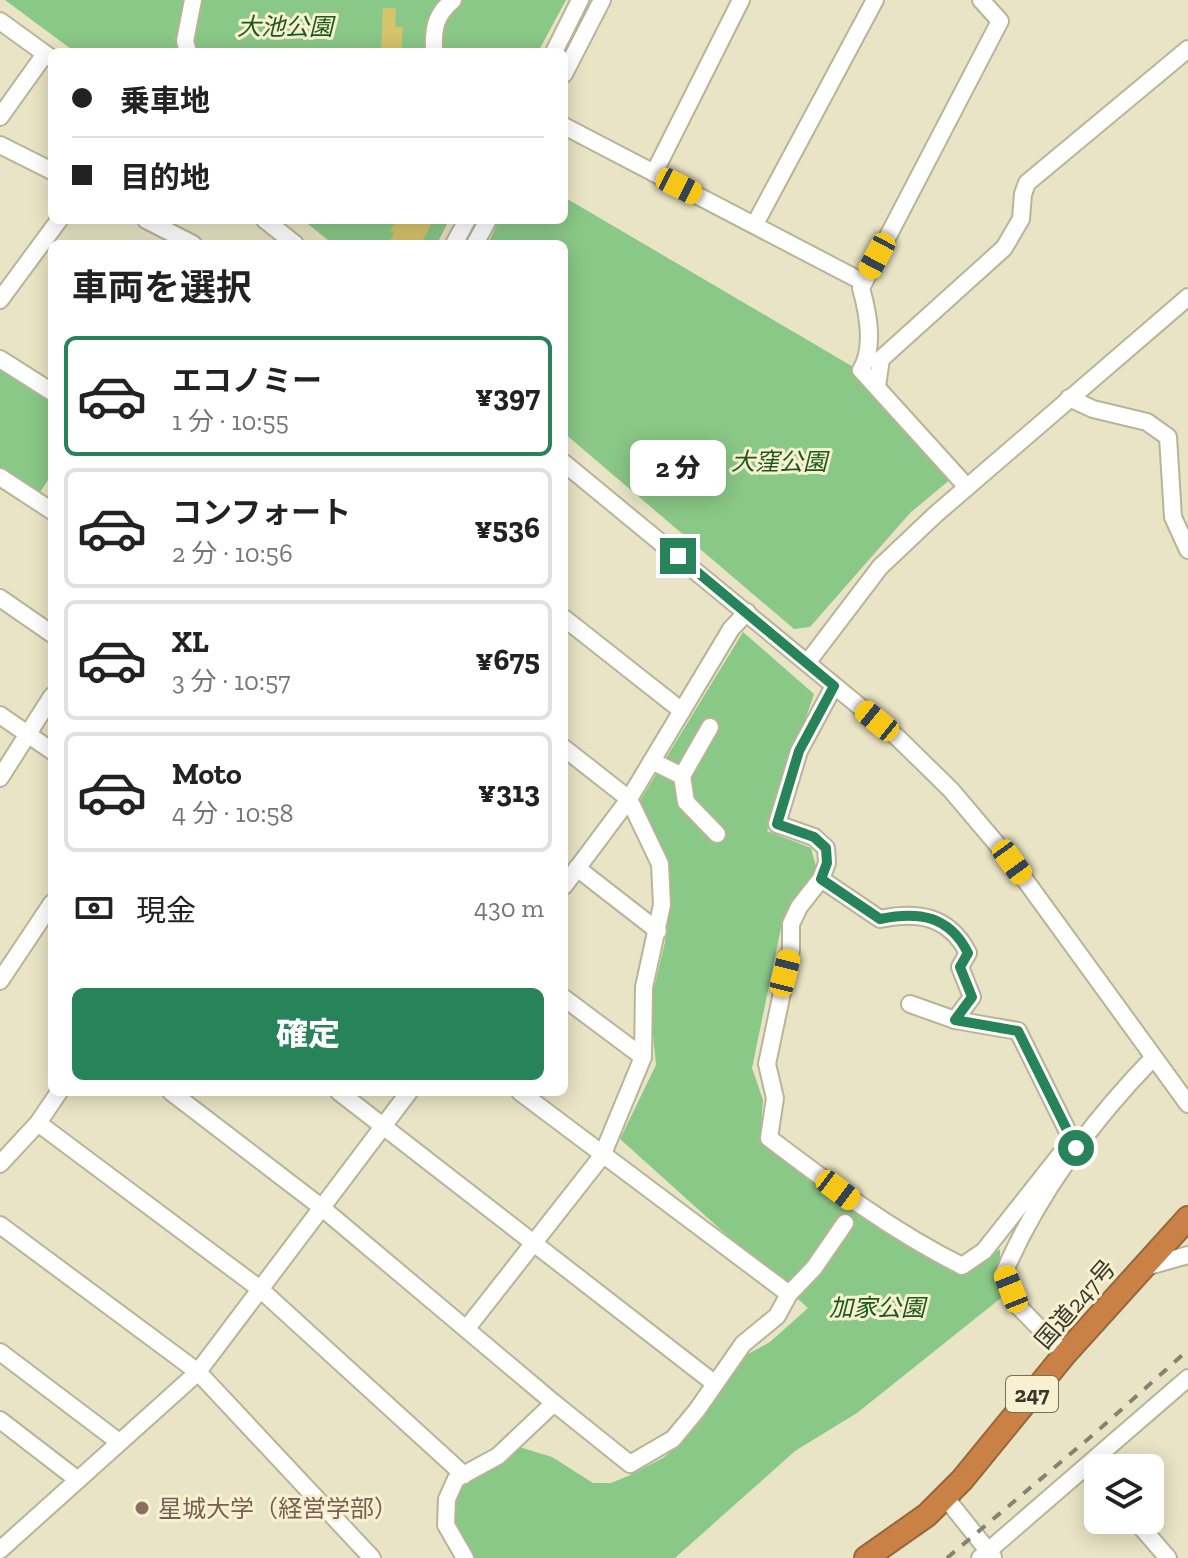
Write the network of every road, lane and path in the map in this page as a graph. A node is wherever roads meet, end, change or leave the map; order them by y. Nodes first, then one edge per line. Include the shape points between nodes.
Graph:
1 (193, 0) edge
2 (453, 0) edge
3 (580, 0) edge
4 (602, 0) edge
5 (741, 0) edge
6 (875, 0) edge
7 (981, 0) edge
8 (0, 21) edge
9 (187, 48) edge
10 (434, 48) edge
11 (556, 48) edge
12 (1188, 49) edge
13 (48, 56) edge
14 (568, 66) edge
15 (0, 117) edge
16 (568, 128) edge
17 (0, 145) edge
18 (48, 169) edge
19 (654, 173) junction
20 (56, 224) edge
21 (154, 224) edge
22 (270, 224) edge
23 (755, 224) junction
24 (185, 240) edge
25 (290, 240) edge
26 (863, 282) junction
27 (1188, 297) edge
28 (0, 300) edge
29 (0, 359) edge
30 (877, 386) junction
31 (48, 389) edge
32 (1069, 398) junction
33 (568, 466) edge
34 (0, 477) edge
35 (967, 487) junction
36 (48, 508) edge
37 (1186, 545) edge
38 (0, 598) edge
39 (747, 612) junction
40 (568, 621) edge
41 (48, 631) edge
42 (807, 663) junction
43 (834, 686) junction
44 (48, 702) edge
45 (682, 711) junction
46 (0, 715) edge
47 (710, 727) dead end
48 (28, 734) junction
49 (48, 748) edge
50 (568, 751) edge
51 (652, 761) junction
52 (682, 776) junction
53 (0, 778) edge
54 (629, 799) junction
55 (717, 834) dead end
56 (569, 876) edge
57 (821, 879) junction
58 (48, 909) edge
59 (658, 931) junction
60 (0, 981) edge
61 (568, 1001) edge
62 (910, 1004) dead end
63 (955, 1020) junction
64 (643, 1057) junction
65 (1158, 1064) junction
66 (56, 1096) edge
67 (176, 1096) edge
68 (344, 1096) edge
69 (406, 1096) edge
70 (525, 1096) edge
71 (1188, 1104) edge
72 (38, 1123) junction
73 (384, 1125) junction
74 (1076, 1148) junction
75 (602, 1156) junction
76 (0, 1164) edge
77 (321, 1207) junction
78 (1188, 1218) edge
79 (845, 1223) dead end
80 (0, 1225) edge
81 (535, 1242) junction
82 (1188, 1255) edge
83 (1140, 1268) junction
84 (260, 1289) junction
85 (789, 1294) junction
86 (467, 1328) junction
87 (0, 1352) edge
88 (1065, 1354) junction
89 (198, 1372) junction
90 (714, 1383) junction
91 (1185, 1386) edge
92 (554, 1403) junction
93 (0, 1420) edge
94 (119, 1442) junction
95 (1112, 1454) edge
96 (464, 1475) junction
97 (1084, 1479) edge
98 (78, 1480) junction
99 (945, 1497) junction
100 (1147, 1534) edge
101 (0, 1550) edge
102 (988, 1556) edge
103 (372, 1558) edge
104 (465, 1558) edge
105 (866, 1558) edge
106 (1168, 1558) edge

1 - 9 street
2 - 10 street via 436,21
3 - 11 street
4 - 14 street
5 - 19 street
6 - 23 street
7 - 26 street via 1000,21
8 - 13 street
12 - 30 street via 1027,183 1021,219 1004,248 881,359
13 - 15 street
16 - 19 street
17 - 18 street
19 - 23 street
20 - 28 street
21 - 24 street
22 - 25 street
23 - 26 street
26 - 30 street via 869,318 861,370
27 - 32 street
29 - 31 street
30 - 35 street
32 - 35 street
32 - 37 street via 1147,422 1168,437 1173,517
33 - 39 street
34 - 36 street
35 - 42 street via 880,567
38 - 41 street
39 - 42 street
39 - 45 street via 731,629
40 - 45 street
42 - 43 street
43 - 57 street via 799,751 777,824 814,837 826,848
43 - 65 street via 951,790 1012,862
44 - 48 street
45 - 51 street
46 - 48 street
47 - 52 street
48 - 49 street
48 - 53 street
50 - 54 street
51 - 52 street
51 - 54 street
52 - 55 street via 686,802
54 - 56 street
54 - 59 street via 660,864
56 - 59 street
57 - 63 street via 880,919 910,913 944,923 960,936 968,953 960,967 972,997
57 - 74 street via 791,924 791,950 767,1064 775,1098 769,1138 861,1207 962,1266 984,1251 1064,1150
58 - 60 street
59 - 64 street via 644,987
61 - 64 street
62 - 63 street
63 - 74 street via 1018,1031
64 - 75 street
65 - 71 street
65 - 74 street via 1105,1108
66 - 72 street
67 - 77 street
68 - 73 street
69 - 73 street
70 - 75 street
72 - 76 street
72 - 84 street
73 - 77 street
73 - 81 street
74 - 88 street via 1022,1232 1004,1273 1018,1306
75 - 81 street
75 - 85 street
77 - 84 street
77 - 86 street
78 - 83 highway, 国道247号 / 247
79 - 85 street
80 - 89 street
81 - 86 street
81 - 90 street
82 - 83 street
83 - 88 highway, 国道247号 / 247
84 - 89 street
84 - 96 street
85 - 90 street via 777,1316 743,1344
86 - 92 street
87 - 94 street
88 - 99 highway, 国道247号 / 247
89 - 94 street
89 - 103 street
90 - 92 street via 673,1439 630,1464
91 - 95 street
92 - 96 street via 498,1456
93 - 98 street
94 - 98 street
96 - 104 street via 456,1479 447,1499 446,1525
97 - 102 street
98 - 101 street
99 - 102 street
99 - 105 highway, 国道247号 / 247
100 - 106 street

